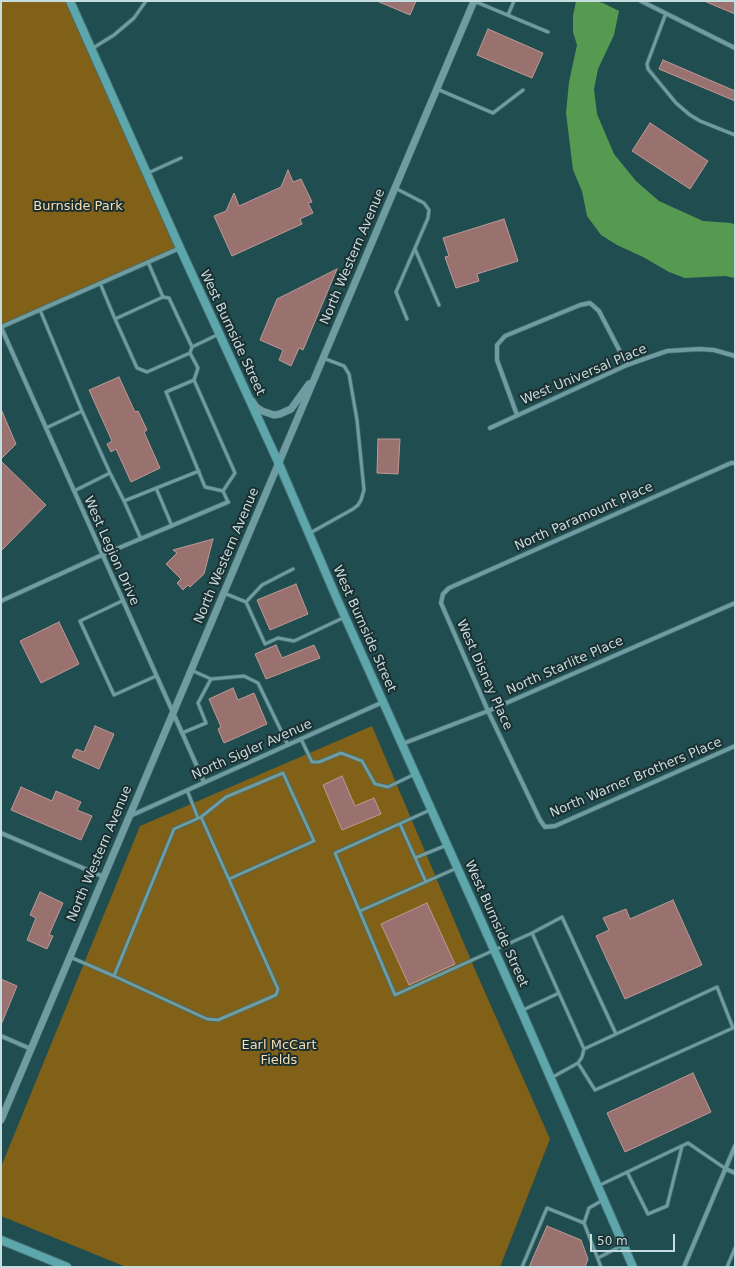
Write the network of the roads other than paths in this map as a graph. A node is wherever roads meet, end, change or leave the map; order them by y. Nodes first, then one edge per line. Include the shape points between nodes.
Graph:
1 (70, 1) edge
2 (146, 1) edge
3 (474, 1) edge
4 (514, 1) edge
5 (640, 1) edge
6 (666, 13) junction
7 (508, 15) junction
8 (548, 32) dead end
9 (735, 48) edge
10 (92, 49) junction
11 (437, 89) junction
12 (523, 90) dead end
13 (735, 135) edge
14 (181, 158) dead end
15 (147, 173) junction
16 (395, 188) junction
17 (180, 248) junction
18 (415, 249) junction
19 (148, 262) junction
20 (100, 283) junction
21 (163, 297) junction
22 (439, 305) dead end
23 (40, 310) junction
24 (115, 319) junction
25 (408, 319) dead end
26 (1, 327) edge
27 (219, 334) junction
28 (192, 347) junction
29 (190, 353) junction
30 (735, 356) edge
31 (323, 358) junction
32 (627, 365) junction
33 (317, 372) junction
34 (194, 380) junction
35 (246, 392) junction
36 (82, 411) junction
37 (517, 415) junction
38 (46, 428) junction
39 (490, 428) dead end
40 (735, 463) edge
41 (279, 464) junction
42 (199, 471) junction
43 (110, 473) junction
44 (156, 488) junction
45 (74, 491) junction
46 (223, 491) junction
47 (124, 501) junction
48 (228, 502) joint
49 (172, 526) junction
50 (309, 534) junction
51 (141, 539) junction
52 (102, 555) junction
53 (293, 569) dead end
54 (224, 593) junction
55 (443, 594) joint
56 (122, 600) junction
57 (1, 601) edge
58 (246, 602) junction
59 (735, 603) edge
60 (345, 618) junction
61 (191, 670) junction
62 (156, 676) junction
63 (211, 679) junction
64 (383, 702) junction
65 (488, 711) junction
66 (173, 714) junction
67 (182, 733) junction
68 (301, 739) junction
69 (402, 744) junction
70 (288, 745) junction
71 (735, 746) edge
72 (416, 774) junction
73 (204, 782) junction
74 (186, 790) junction
75 (431, 809) junction
76 (130, 816) junction
77 (200, 818) junction
78 (400, 824) junction
79 (545, 827) joint
80 (1, 833) edge
81 (447, 845) junction
82 (415, 858) junction
83 (458, 868) junction
84 (104, 876) junction
85 (229, 879) junction
86 (426, 882) junction
87 (360, 912) junction
88 (532, 933) junction
89 (494, 951) junction
90 (70, 957) junction
91 (114, 976) junction
92 (559, 993) junction
93 (521, 1010) junction
94 (616, 1034) junction
95 (1, 1036) edge
96 (31, 1049) junction
97 (584, 1049) junction
98 (578, 1062) junction
99 (551, 1078) junction
100 (1, 1120) edge
101 (682, 1146) junction
102 (735, 1146) edge
103 (726, 1169) junction
104 (627, 1172) junction
105 (735, 1173) edge
106 (598, 1186) junction
107 (604, 1200) junction
108 (584, 1223) junction
109 (1, 1240) edge
110 (623, 1244) junction
111 (735, 1248) edge
112 (598, 1258) junction
113 (67, 1267) edge
114 (522, 1267) edge
115 (602, 1267) edge
116 (633, 1267) edge
117 (684, 1267) edge
118 (727, 1267) edge

1 - 10 main road, West Burnside Street
2 - 10 lane via 134,18
3 - 7 lane
3 - 11 street, North Western Avenue
4 - 7 lane
5 - 6 street
6 - 9 street
6 - 13 lane via 646,64 648,69 676,103 690,115
7 - 8 lane
10 - 15 main road, West Burnside Street
11 - 12 lane via 493,113
11 - 16 street, North Western Avenue
14 - 15 lane
15 - 17 main road, West Burnside Street
16 - 18 lane via 424,203 429,210
16 - 31 street, North Western Avenue
17 - 19 street
17 - 27 main road, West Burnside Street
18 - 22 lane
18 - 25 lane via 396,292
19 - 20 street
19 - 21 lane
20 - 23 street
20 - 24 lane
21 - 24 lane
21 - 28 lane via 169,298
23 - 26 street
23 - 36 lane
24 - 29 lane via 137,368 147,372
26 - 38 street, West Legion Drive
27 - 28 lane
27 - 35 main road, West Burnside Street
28 - 29 lane
29 - 34 lane via 198,368
30 - 32 street, West Universal Place via 714,350 667,351
31 - 33 street, North Western Avenue
31 - 50 lane via 344,366 349,374 357,420 364,490 361,500 353,510
32 - 37 street, West Universal Place
32 - 37 street via 599,311 590,303 505,336 497,345 497,360
33 - 35 street via 291,409 280,414 268,413 256,407
33 - 41 street, North Western Avenue
34 - 42 lane via 166,392
34 - 46 lane via 234,474
35 - 41 main road, West Burnside Street
36 - 38 lane
36 - 43 lane
37 - 39 street, West Universal Place
38 - 45 street, West Legion Drive
40 - 55 street, North Paramount Place via 449,588
41 - 50 main road, West Burnside Street
41 - 54 street, North Western Avenue
42 - 44 lane
42 - 46 lane via 205,487
43 - 45 lane
43 - 47 lane
44 - 47 lane
44 - 49 lane
45 - 52 street, West Legion Drive
46 - 48 lane
47 - 51 lane
48 - 49 street
49 - 51 street
50 - 60 main road, West Burnside Street
51 - 52 street
52 - 56 street, West Legion Drive
52 - 57 street
53 - 58 lane via 262,585
54 - 58 lane
54 - 61 street, North Western Avenue
55 - 65 street, West Disney Place via 441,603
56 - 62 street, West Legion Drive
56 - 62 lane via 80,621 114,695
58 - 60 lane via 265,644 278,638 294,641
59 - 65 street, North Starlite Place
60 - 64 main road, West Burnside Street
61 - 63 lane
61 - 66 street, North Western Avenue
62 - 66 street, West Legion Drive
63 - 67 lane via 198,703 206,723
63 - 70 lane via 244,676 258,683
64 - 68 street, North Sigler Avenue
64 - 69 main road, West Burnside Street
65 - 69 street, North Starlite Place
65 - 79 street, West Disney Place
66 - 67 street, West Legion Drive
66 - 76 street, North Western Avenue
67 - 73 street, West Legion Drive
68 - 70 street, North Sigler Avenue
68 - 72 lane via 312,762 320,762 341,753 362,761 375,784 388,787
69 - 72 main road, West Burnside Street
70 - 73 street, North Sigler Avenue
71 - 79 street, North Warner Brothers Place via 555,826
72 - 75 main road, West Burnside Street
73 - 74 street, North Sigler Avenue
74 - 76 street, North Sigler Avenue
74 - 77 lane
75 - 78 lane
75 - 81 main road, West Burnside Street
76 - 84 street, North Western Avenue
77 - 85 lane
77 - 85 lane via 226,797 283,773 314,841
77 - 91 lane via 174,829
78 - 82 lane
78 - 87 lane via 335,853
80 - 84 street
81 - 82 lane
81 - 83 main road, West Burnside Street
82 - 86 lane
83 - 86 lane
83 - 89 main road, West Burnside Street
84 - 90 street, North Western Avenue
85 - 91 lane via 278,989 276,994 218,1020 207,1019
86 - 87 lane
87 - 89 lane via 395,995
88 - 89 lane
88 - 92 lane
88 - 94 lane via 562,917
89 - 93 main road, West Burnside Street
90 - 91 lane
90 - 96 street, North Western Avenue
92 - 93 lane
92 - 97 lane
93 - 99 main road, West Burnside Street
94 - 97 lane
94 - 98 lane via 717,987 733,1028 595,1090
95 - 96 street
96 - 100 street, North Western Avenue
97 - 98 lane
98 - 99 lane
99 - 106 main road, West Burnside Street
101 - 103 lane via 688,1143
101 - 104 lane
101 - 104 lane via 667,1206 648,1214
102 - 103 street
103 - 105 street
103 - 117 street
104 - 106 lane
106 - 107 main road, West Burnside Street
107 - 108 lane via 589,1208
107 - 110 main road, West Burnside Street
108 - 112 lane
108 - 114 lane via 547,1208
109 - 113 main road
110 - 112 lane
110 - 116 main road, West Burnside Street
111 - 118 lane
112 - 115 lane

